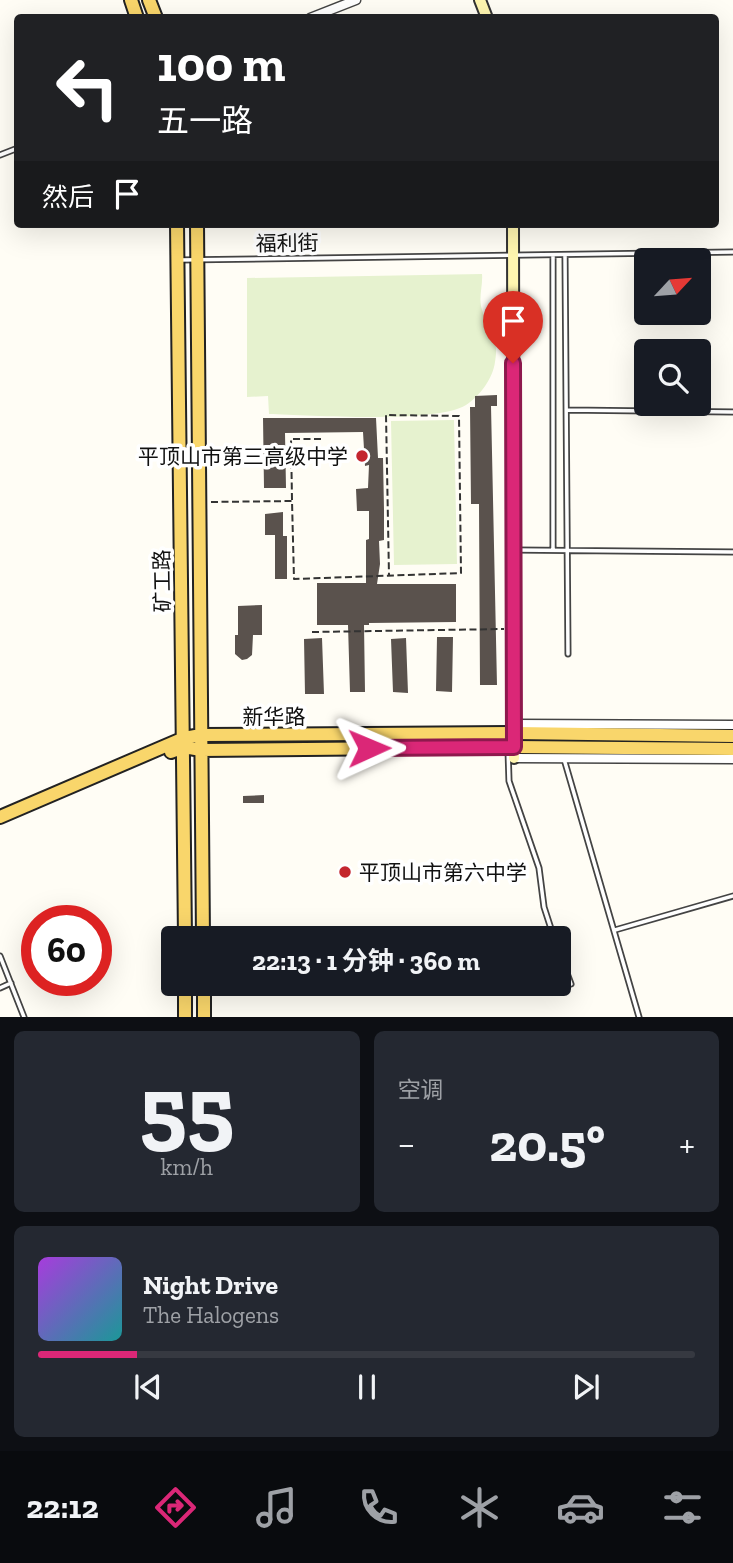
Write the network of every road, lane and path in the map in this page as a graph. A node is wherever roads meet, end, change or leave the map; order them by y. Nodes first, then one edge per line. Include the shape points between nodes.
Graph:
1 (356, 0) edge
2 (320, 14) edge
3 (177, 228) edge
4 (197, 228) edge
5 (513, 228) edge
6 (733, 252) edge
7 (553, 255) junction
8 (565, 255) junction
9 (512, 256) junction
10 (178, 260) junction
11 (198, 260) junction
12 (566, 410) junction
13 (733, 412) edge
14 (324, 439) dead end
15 (292, 501) junction
16 (199, 502) junction
17 (514, 550) junction
18 (553, 550) junction
19 (566, 550) junction
20 (733, 552) edge
21 (389, 576) junction
22 (501, 629) dead end
23 (313, 632) dead end
24 (568, 654) dead end
25 (733, 725) edge
26 (515, 729) junction
27 (201, 735) junction
28 (733, 736) edge
29 (184, 742) junction
30 (733, 749) edge
31 (201, 750) junction
32 (512, 751) junction
33 (564, 759) junction
34 (733, 759) edge
35 (0, 817) edge
36 (0, 826) edge
37 (733, 896) edge
38 (185, 926) edge
39 (203, 926) edge
40 (550, 926) edge
41 (615, 930) junction
42 (0, 956) edge
43 (11, 983) junction
44 (0, 988) edge
45 (185, 996) edge
46 (204, 996) edge
47 (24, 1017) edge
48 (185, 1017) edge
49 (204, 1017) edge
50 (639, 1017) edge

1 - 2 street
3 - 10 main road, 矿工路
4 - 11 main road, 矿工路
5 - 9 street
6 - 8 lane, 福利街
7 - 8 lane, 福利街
7 - 9 lane, 福利街
7 - 18 lane
8 - 12 lane
9 - 11 lane, 福利街
9 - 17 street
10 - 11 lane, 福利街
10 - 29 main road, 矿工路
11 - 16 main road, 矿工路
12 - 13 lane
12 - 19 lane
14 - 15 path via 291,439
15 - 16 path
15 - 21 path via 294,579
16 - 27 main road, 矿工路
17 - 18 lane
17 - 26 street
18 - 19 lane
19 - 20 lane
19 - 24 lane
21 - 21 path via 461,573 459,416 386,415
22 - 23 path
25 - 26 street
26 - 27 main road, 新华路
26 - 28 main road, 新华路
26 - 32 street
27 - 29 main road, 新华路
27 - 31 main road, 矿工路
29 - 31 main road, 新华路
29 - 35 main road, 新华路
29 - 36 main road, 新华路
29 - 38 main road, 矿工路
30 - 32 main road, 新华路
31 - 32 main road, 新华路
31 - 39 main road, 矿工路
32 - 33 street
32 - 40 lane via 509,781 539,867
33 - 34 street
33 - 41 lane
37 - 41 lane
41 - 50 lane
42 - 43 lane
43 - 44 lane
43 - 47 lane
45 - 48 main road
46 - 49 main road

